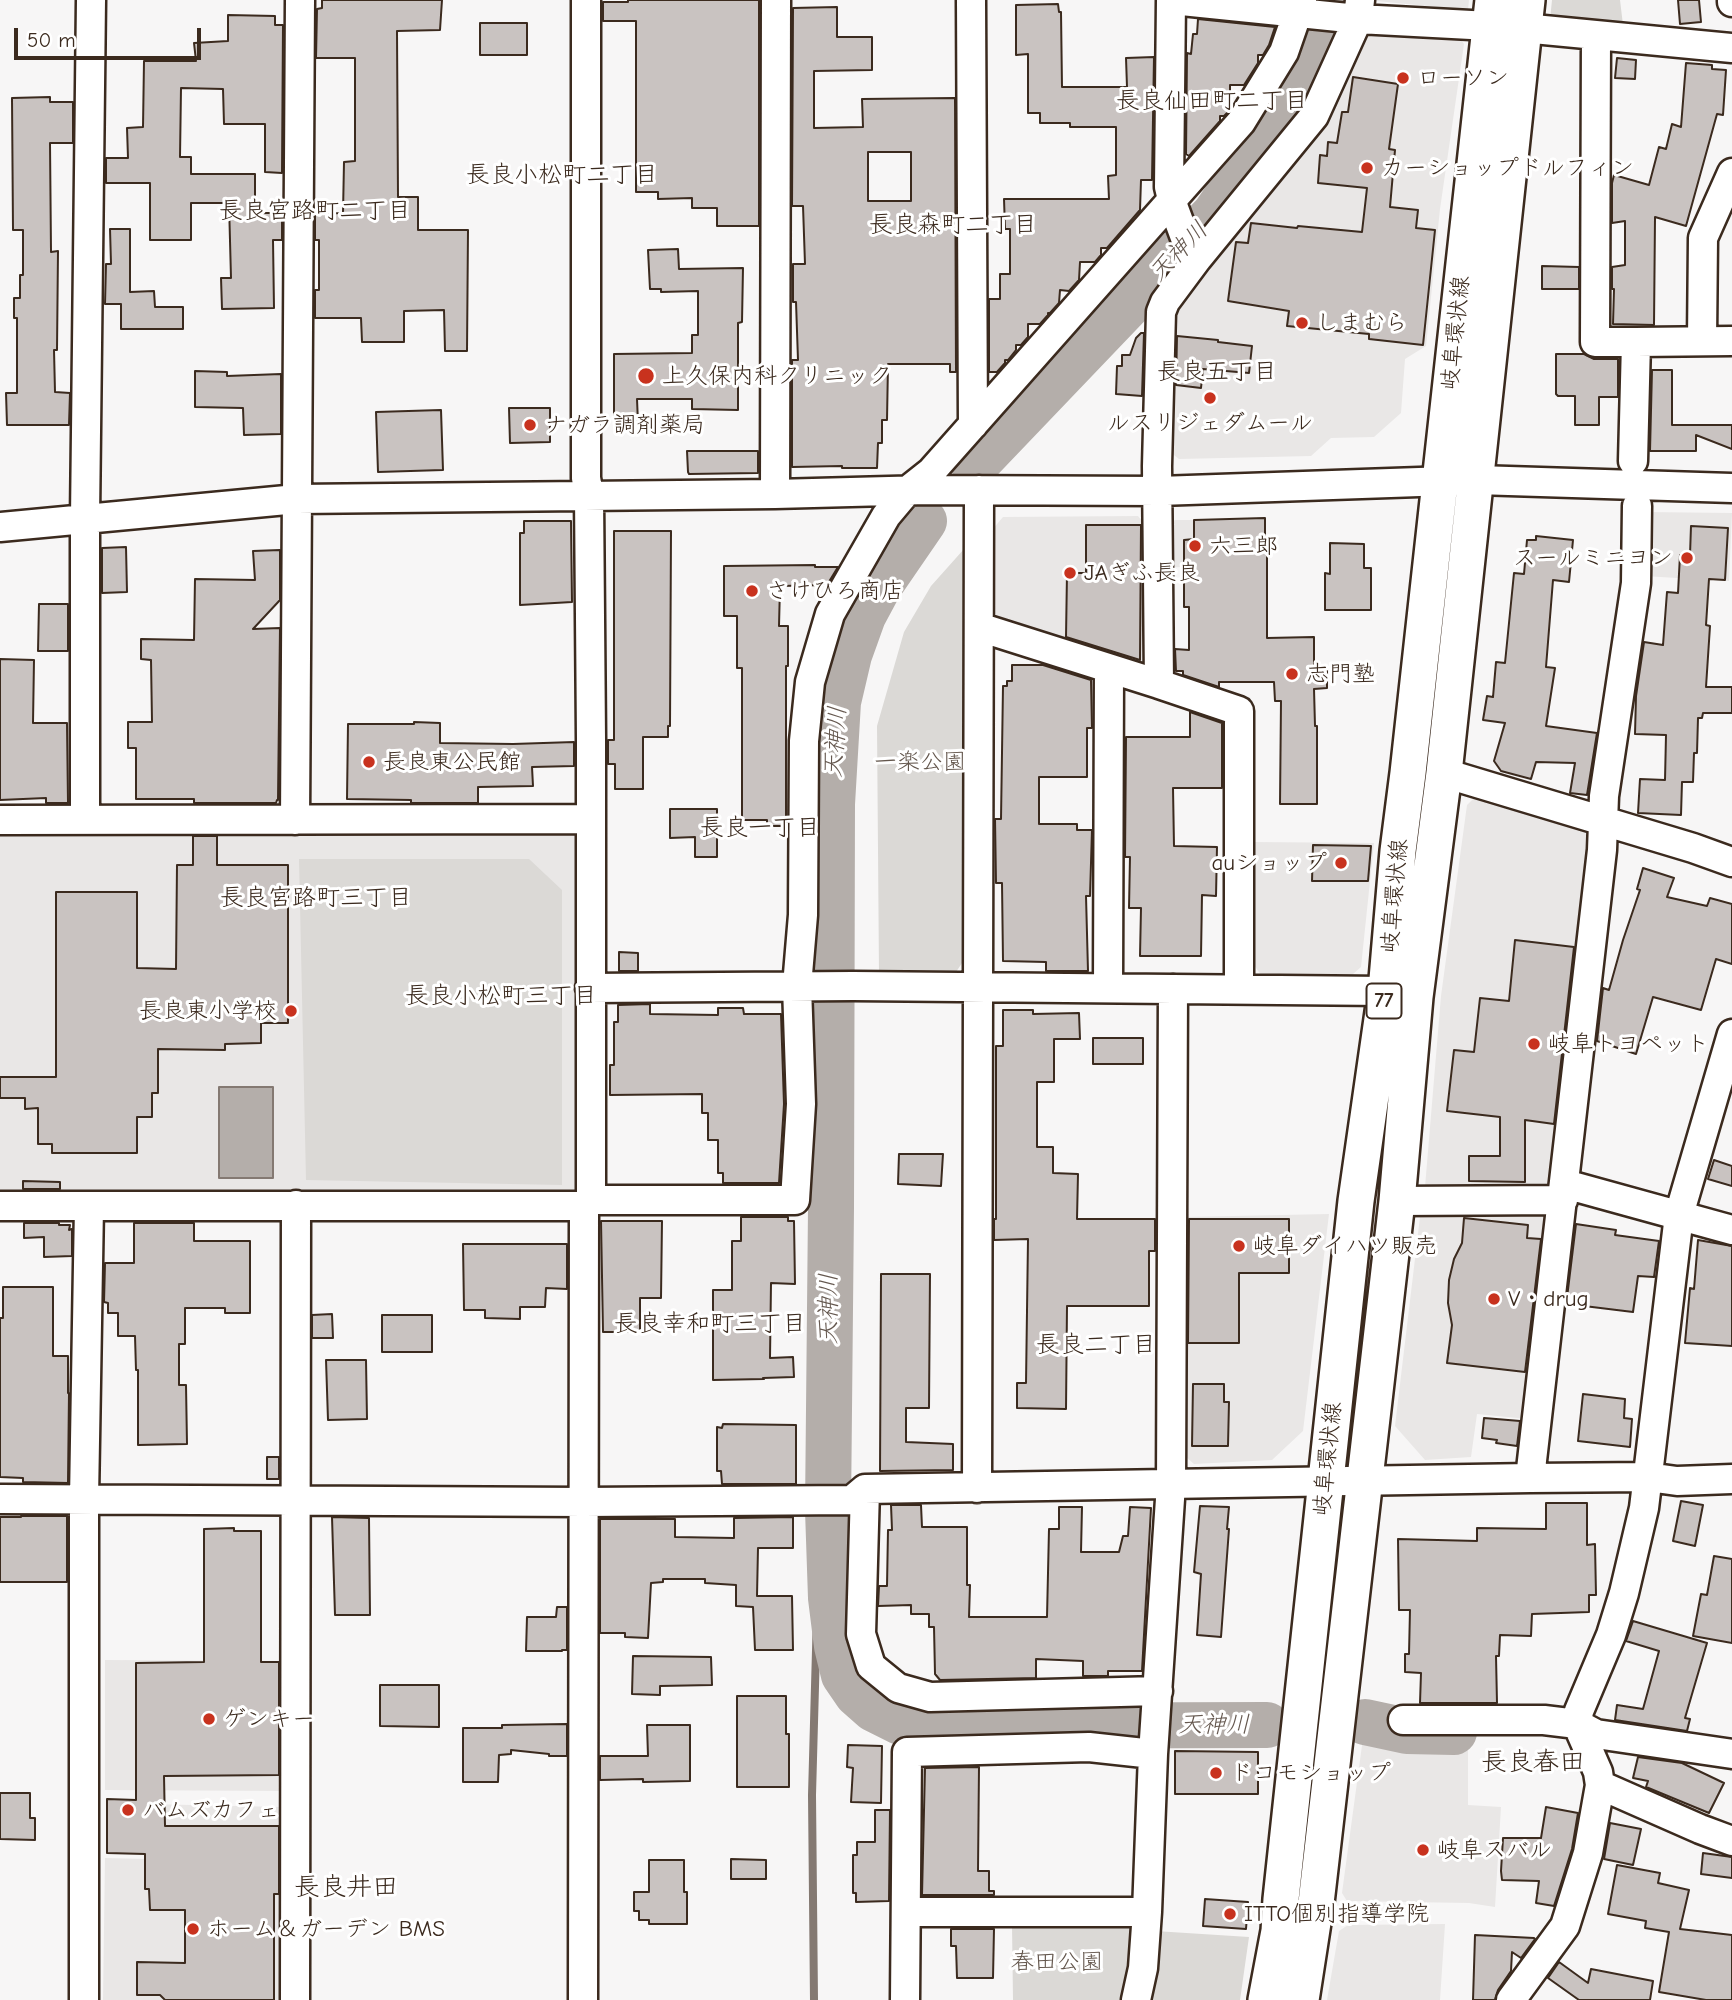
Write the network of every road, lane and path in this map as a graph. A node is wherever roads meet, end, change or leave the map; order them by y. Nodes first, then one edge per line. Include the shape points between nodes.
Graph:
1 (91, 0) edge
2 (300, 0) edge
3 (586, 0) edge
4 (776, 0) edge
5 (971, 0) edge
6 (1171, 0) edge
7 (1303, 9) edge
8 (1356, 12) edge
9 (1508, 14) edge
10 (1596, 36) junction
11 (1732, 48) edge
12 (1732, 173) edge
13 (1173, 204) junction
14 (1194, 256) junction
15 (1702, 340) junction
16 (1732, 341) edge
17 (1636, 342) junction
18 (973, 425) junction
19 (1633, 461) dead end
20 (1477, 480) junction
21 (1439, 482) junction
22 (1732, 488) edge
23 (978, 490) junction
24 (917, 491) junction
25 (1159, 491) junction
26 (775, 494) junction
27 (589, 495) junction
28 (297, 499) junction
29 (1637, 506) dead end
30 (85, 518) junction
31 (0, 527) edge
32 (979, 627) junction
33 (1109, 668) junction
34 (1159, 684) junction
35 (1444, 773) junction
36 (591, 819) junction
37 (0, 820) edge
38 (85, 820) junction
39 (295, 820) junction
40 (1603, 821) junction
41 (1732, 862) edge
42 (803, 986) junction
43 (978, 987) junction
44 (590, 988) junction
45 (1108, 988) junction
46 (1173, 989) junction
47 (1239, 989) junction
48 (1386, 991) junction
49 (1732, 1034) edge
50 (1564, 1192) junction
51 (1397, 1201) junction
52 (588, 1203) junction
53 (296, 1205) junction
54 (0, 1206) edge
55 (89, 1206) junction
56 (1679, 1215) junction
57 (1732, 1230) edge
58 (1530, 1478) junction
59 (1648, 1478) junction
60 (1732, 1479) edge
61 (1364, 1481) junction
62 (1326, 1482) junction
63 (1171, 1484) junction
64 (977, 1488) junction
65 (859, 1495) junction
66 (0, 1499) edge
67 (83, 1499) junction
68 (295, 1501) junction
69 (584, 1502) junction
70 (1157, 1699) junction
71 (1403, 1720) dead end
72 (1577, 1724) junction
73 (1154, 1747) junction
74 (1732, 1754) edge
75 (1600, 1785) junction
76 (1732, 1841) edge
77 (906, 1912) junction
78 (1147, 1912) junction
79 (85, 2000) edge
80 (295, 2000) edge
81 (583, 2000) edge
82 (905, 2000) edge
83 (1136, 2000) edge
84 (1266, 2000) edge
85 (1300, 2000) edge
86 (1511, 2000) edge

1 - 30 street
2 - 28 street
3 - 27 street
4 - 26 street
5 - 18 street
6 - 7 street
6 - 13 street via 1169,187
7 - 8 street
7 - 13 street via 1284,52 1241,122
8 - 9 street
8 - 14 street via 1314,117
9 - 10 street
9 - 20 main road, 岐阜環状線 / 77
9 - 21 main road, 岐阜環状線 / 77
10 - 11 street
10 - 17 street via 1595,342
12 - 15 street via 1703,238
13 - 14 street
13 - 18 street
14 - 25 street via 1161,312
15 - 16 street
15 - 17 street
17 - 19 street
18 - 24 street
20 - 21 street
20 - 22 street
20 - 35 main road, 岐阜環状線 / 77
21 - 25 street
21 - 48 main road, 岐阜環状線 / 77
23 - 24 street
23 - 25 street
23 - 32 street
24 - 26 street
24 - 42 street via 886,516 830,614 810,682 804,741
25 - 34 street
26 - 27 street
27 - 28 street
27 - 36 street
28 - 30 street
28 - 39 street
29 - 40 street via 1636,583
30 - 31 street
30 - 38 street
32 - 33 street
32 - 43 street
33 - 34 street
33 - 45 street
34 - 47 street via 1239,711
35 - 40 street
35 - 51 main road, 岐阜環状線 / 77 via 1415,998
36 - 39 street
36 - 44 street
37 - 38 street
38 - 39 street
40 - 41 street
40 - 50 street
42 - 43 street
42 - 44 street
42 - 52 street via 795,1200
43 - 45 street
43 - 64 street
44 - 52 street
45 - 46 street
46 - 47 street
46 - 63 street
47 - 48 street
48 - 62 main road, 岐阜環状線 / 77 via 1356,1201
49 - 56 street
50 - 51 street
50 - 56 street
50 - 58 street
51 - 61 main road, 岐阜環状線 / 77
52 - 53 street
52 - 69 street
53 - 55 street
53 - 68 street
54 - 55 street
55 - 67 street
56 - 57 street
56 - 59 street
58 - 59 street
58 - 61 street
59 - 60 street
59 - 72 street via 1624,1593
61 - 62 street
61 - 85 main road, 岐阜環状線 / 77 via 1314,1922
62 - 63 street
62 - 84 main road, 岐阜環状線 / 77 via 1279,1931
63 - 64 street
63 - 70 street
64 - 65 street
65 - 69 street via 809,1501
65 - 70 street via 861,1634 871,1665 898,1688 930,1697
66 - 67 street
67 - 68 street
67 - 79 street
68 - 69 street
68 - 80 street
69 - 81 street
70 - 73 street
71 - 72 street
72 - 74 street via 1596,1734
72 - 75 street
73 - 77 street via 907,1752
73 - 78 street
75 - 76 street
75 - 86 street via 1588,1853 1565,1926
77 - 78 street
77 - 82 street
78 - 83 street

